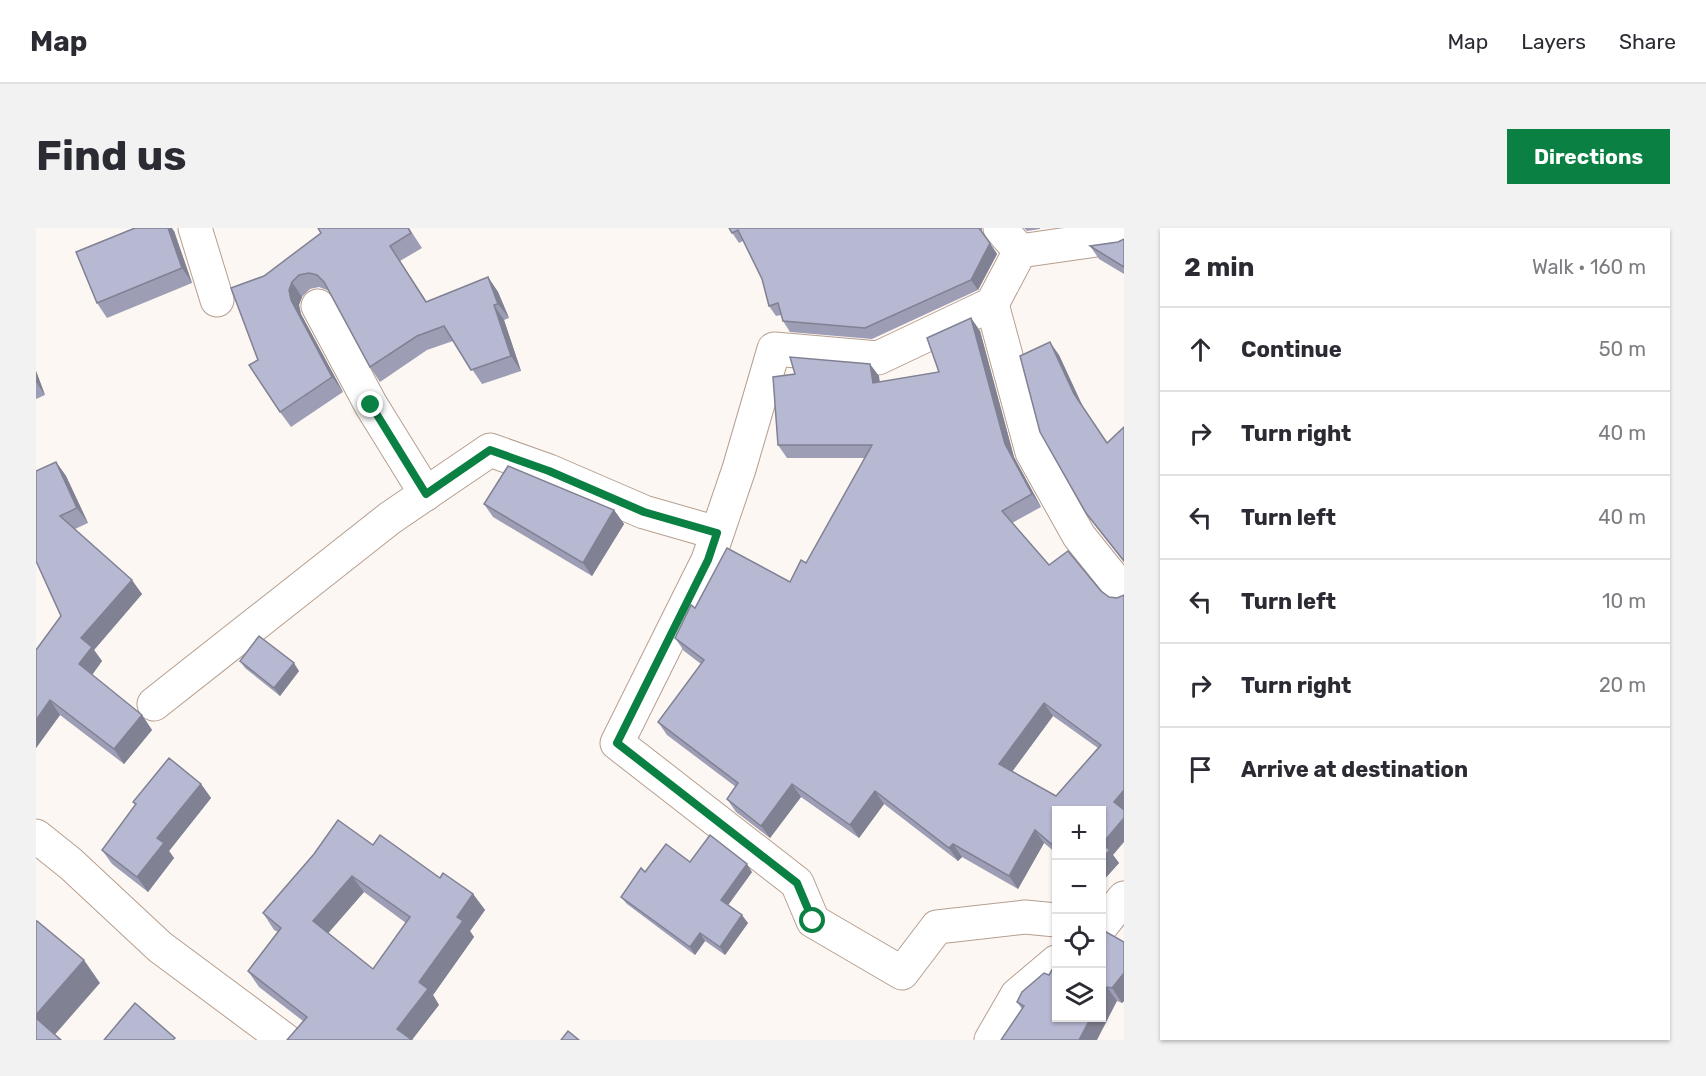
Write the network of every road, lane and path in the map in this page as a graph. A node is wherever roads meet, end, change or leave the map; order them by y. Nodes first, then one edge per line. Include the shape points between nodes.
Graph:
1 (195, 228) edge
2 (1092, 235) edge
3 (1124, 236) edge
4 (1010, 240) edge
5 (218, 300) dead end
6 (992, 304) junction
7 (318, 306) dead end
8 (426, 494) junction
9 (717, 533) junction
10 (1124, 592) edge
11 (154, 704) dead end
12 (36, 836) edge
13 (1124, 898) edge
14 (1106, 919) edge
15 (1052, 920) edge
16 (1106, 927) edge
17 (1124, 939) edge
18 (1052, 965) edge
19 (285, 1040) edge
20 (991, 1040) edge

1 - 5 street
2 - 3 street
2 - 4 street
4 - 6 street
6 - 9 street via 879,358 774,349
6 - 10 street via 1032,452 1079,537
7 - 8 street via 371,405
8 - 9 street via 490,450 644,512
8 - 11 street via 390,518
9 - 15 street via 708,560 617,743 797,883 813,921 902,973 937,927 1025,917
12 - 19 street via 160,947
13 - 14 street
16 - 17 street
18 - 20 street via 1017,995

